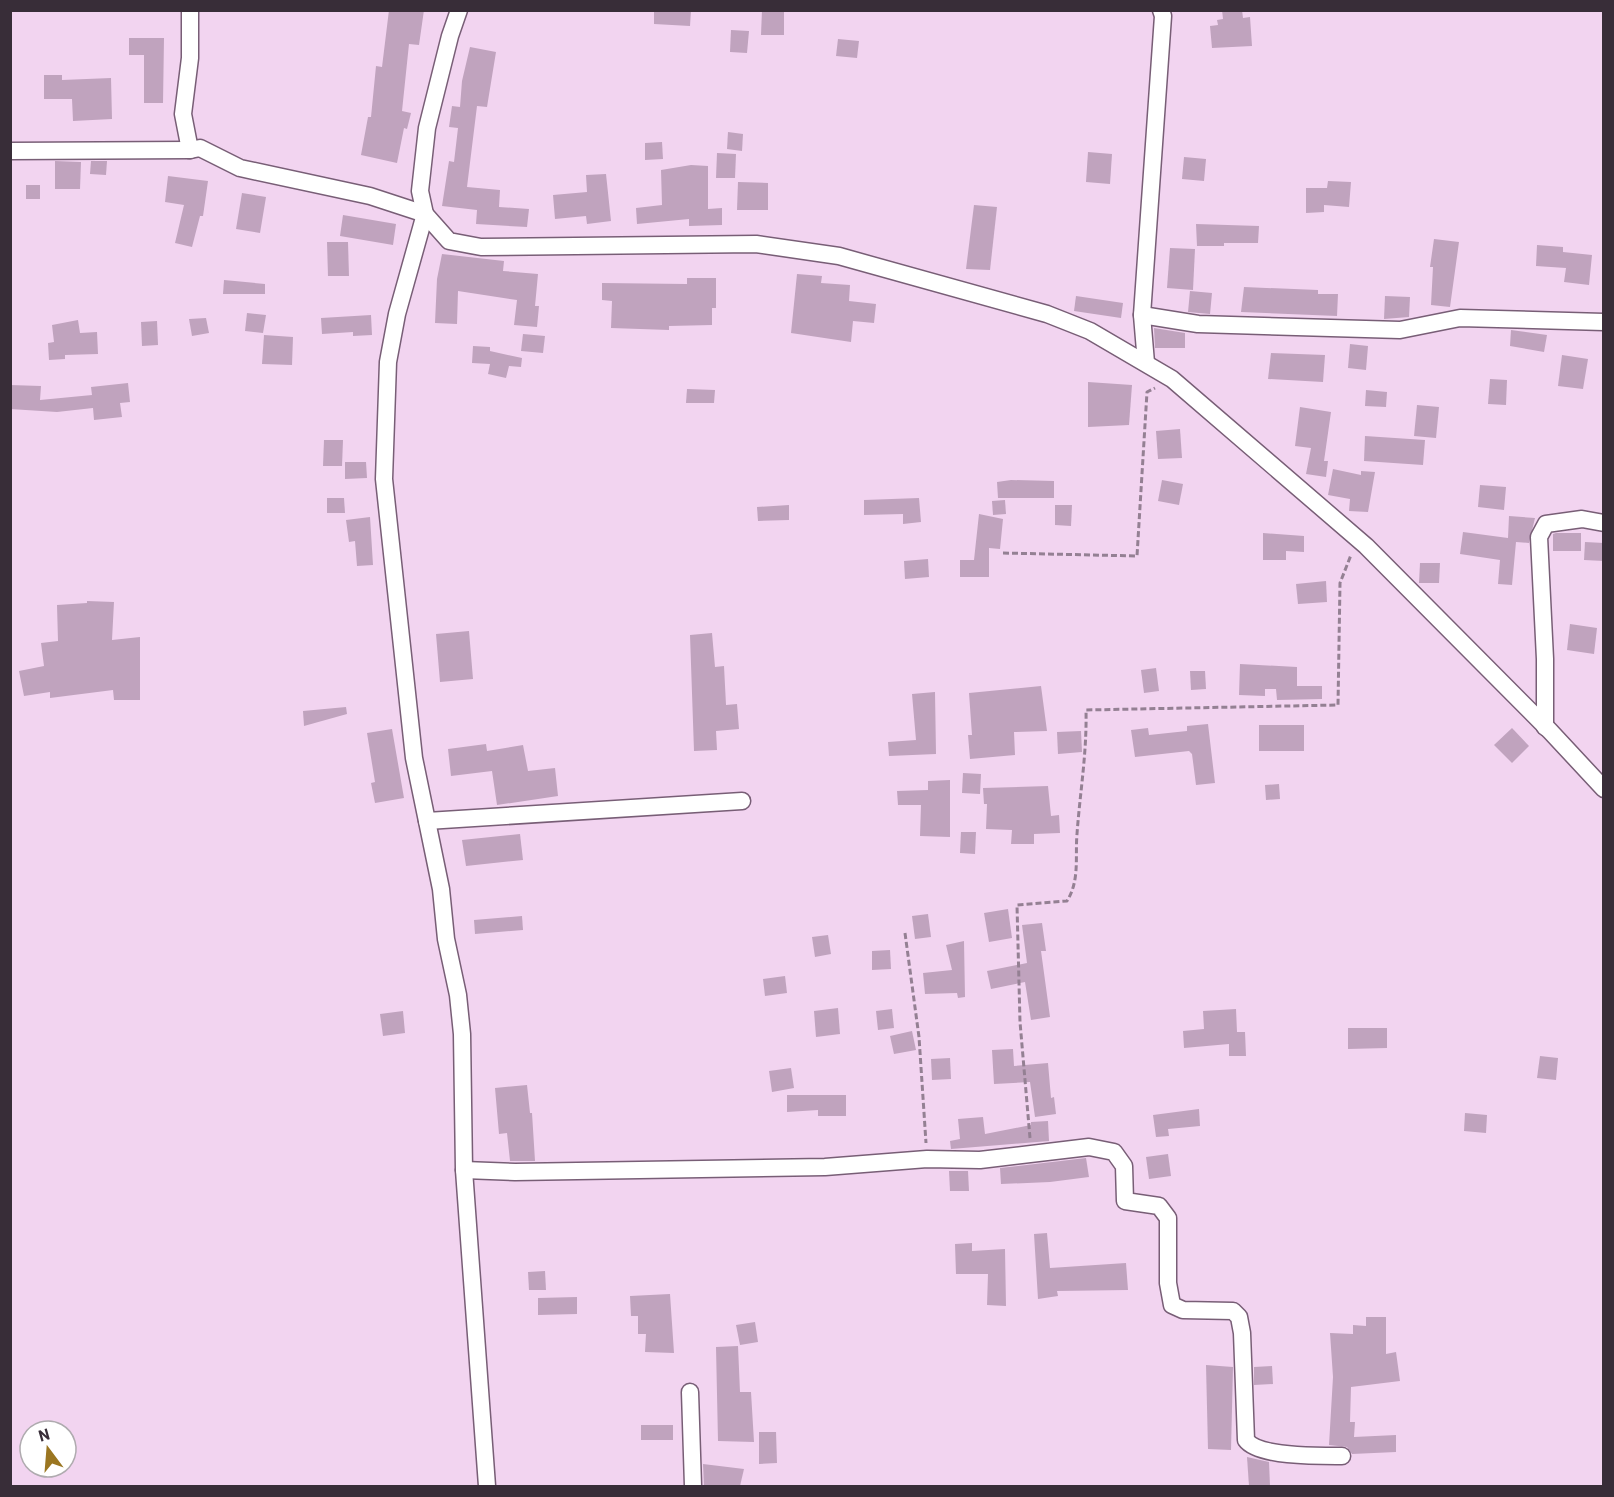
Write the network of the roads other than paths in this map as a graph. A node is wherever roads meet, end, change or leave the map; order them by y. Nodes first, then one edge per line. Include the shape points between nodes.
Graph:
1 (190, 10) edge
2 (459, 10) edge
3 (1161, 10) edge
4 (190, 150) junction
5 (10, 151) edge
6 (425, 214) junction
7 (1142, 315) junction
8 (1604, 322) edge
9 (1146, 363) junction
10 (1604, 523) edge
11 (1545, 727) junction
12 (1604, 789) edge
13 (742, 801) dead end
14 (427, 821) junction
15 (464, 1170) junction
16 (690, 1392) dead end
17 (1342, 1456) dead end
18 (487, 1486) edge
19 (693, 1486) edge

1 - 4 street via 190,58 183,114
2 - 6 street via 427,128 420,191
3 - 7 street
4 - 5 street
4 - 6 street via 201,148 240,168 369,196
6 - 9 street via 449,241 482,247 756,244 839,256 1047,314 1090,331
6 - 14 street via 388,362 384,479 414,758
7 - 8 street via 1198,324 1400,330 1460,318
7 - 9 street
9 - 11 street via 1172,379 1366,546
10 - 11 street via 1582,519 1546,524 1539,537
11 - 12 street
13 - 14 street
14 - 15 street via 458,995
15 - 17 street via 825,1167 927,1159 980,1160 1089,1147 1114,1152 1124,1166 1125,1201 1159,1206 1168,1218 1172,1305 1183,1310 1233,1311 1239,1317 1245,1440 1264,1450
15 - 18 street
16 - 19 street

